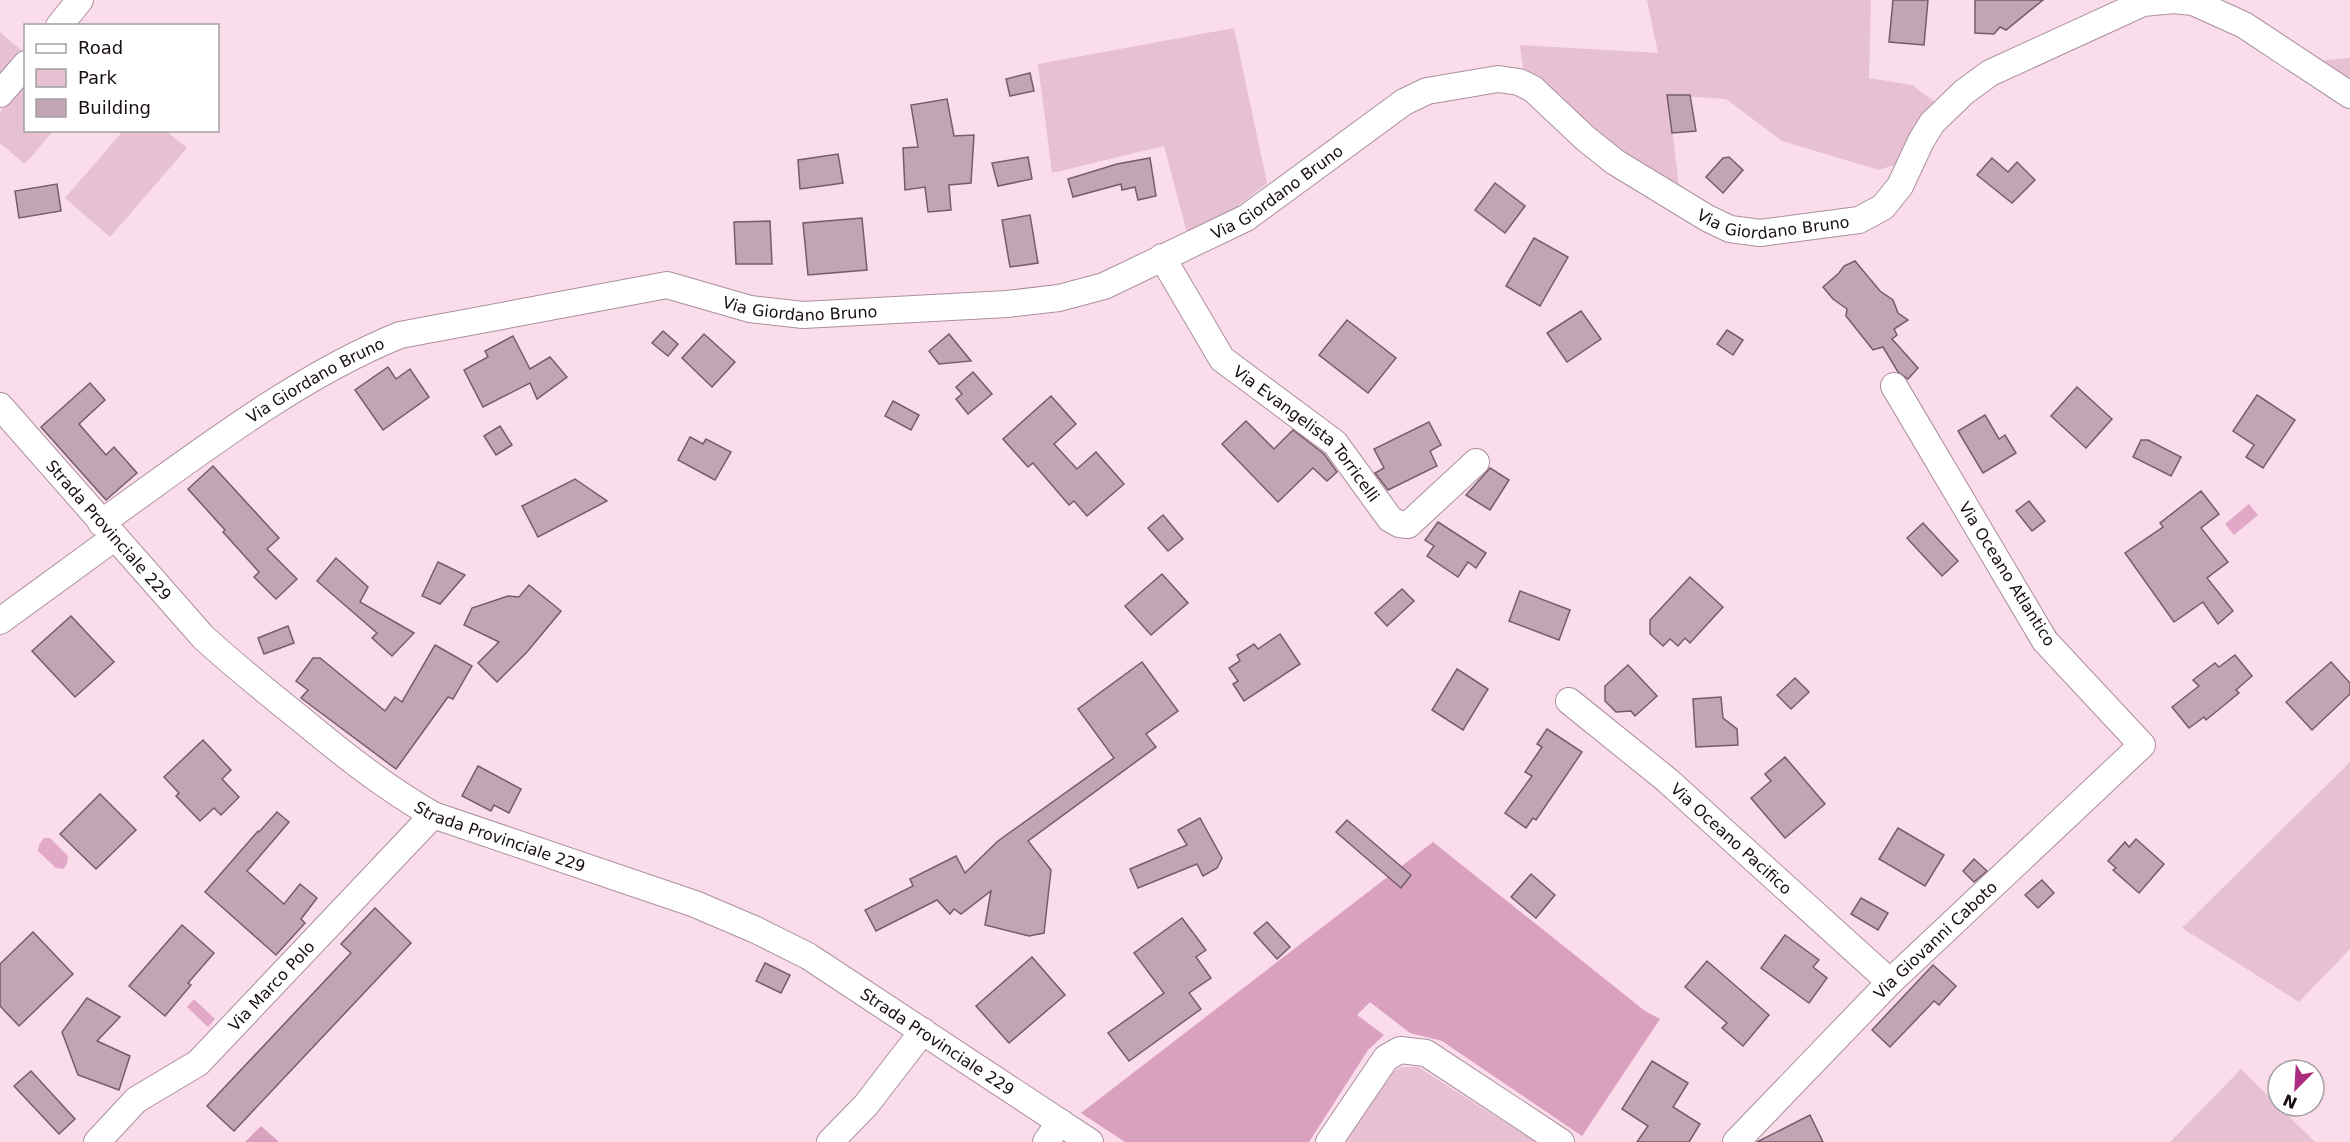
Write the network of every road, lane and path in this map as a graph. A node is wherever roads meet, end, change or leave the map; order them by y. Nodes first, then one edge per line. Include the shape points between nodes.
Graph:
1 (80, 0) edge
2 (2193, 1) edge
3 (60, 24) edge
4 (24, 66) edge
5 (0, 94) edge
6 (2350, 95) edge
7 (1162, 257) junction
8 (1894, 386) dead end
9 (0, 406) edge
10 (1476, 462) dead end
11 (107, 530) junction
12 (0, 621) edge
13 (1569, 701) dead end
14 (2142, 745) joint
15 (433, 815) junction
16 (1890, 982) junction
17 (923, 1031) junction
18 (1053, 1132) edge
19 (98, 1142) edge
20 (830, 1142) edge
21 (1090, 1142) edge
22 (1329, 1142) edge
23 (1561, 1142) edge
24 (1736, 1142) edge

1 - 3 street
2 - 6 street, Via Giordano Bruno via 2244,25
2 - 7 street, Via Giordano Bruno via 2144,3 1989,74 1932,123 1900,186 1883,207 1859,220 1760,233 1730,230 1614,162 1533,89 1498,79 1426,91 1404,102 1246,218
4 - 5 street
7 - 10 street, Via Evangelista Torricelli via 1222,359 1335,443 1390,519 1408,525
7 - 11 street, Via Giordano Bruno via 1104,286 1059,298 1007,304 803,315 750,309 667,285 400,335 366,349 255,414
8 - 14 street, Via Oceano Atlantico via 2045,641
9 - 11 street, Strada Provinciale 229
11 - 12 street, Via Giordano Bruno
11 - 15 street, Strada Provinciale 229 via 203,637 233,664 367,773
13 - 16 street, Via Oceano Pacifico via 1667,780
14 - 16 street, Via Giovanni Caboto
15 - 17 street, Strada Provinciale 229 via 695,904 756,930 808,956
15 - 19 street, Via Marco Polo via 198,1063 136,1100
16 - 24 street, Via Giovanni Caboto
17 - 18 street, Strada Provinciale 229
17 - 20 street via 866,1105
18 - 21 street, Strada Provinciale 229
22 - 23 street via 1386,1058 1400,1050 1425,1053

